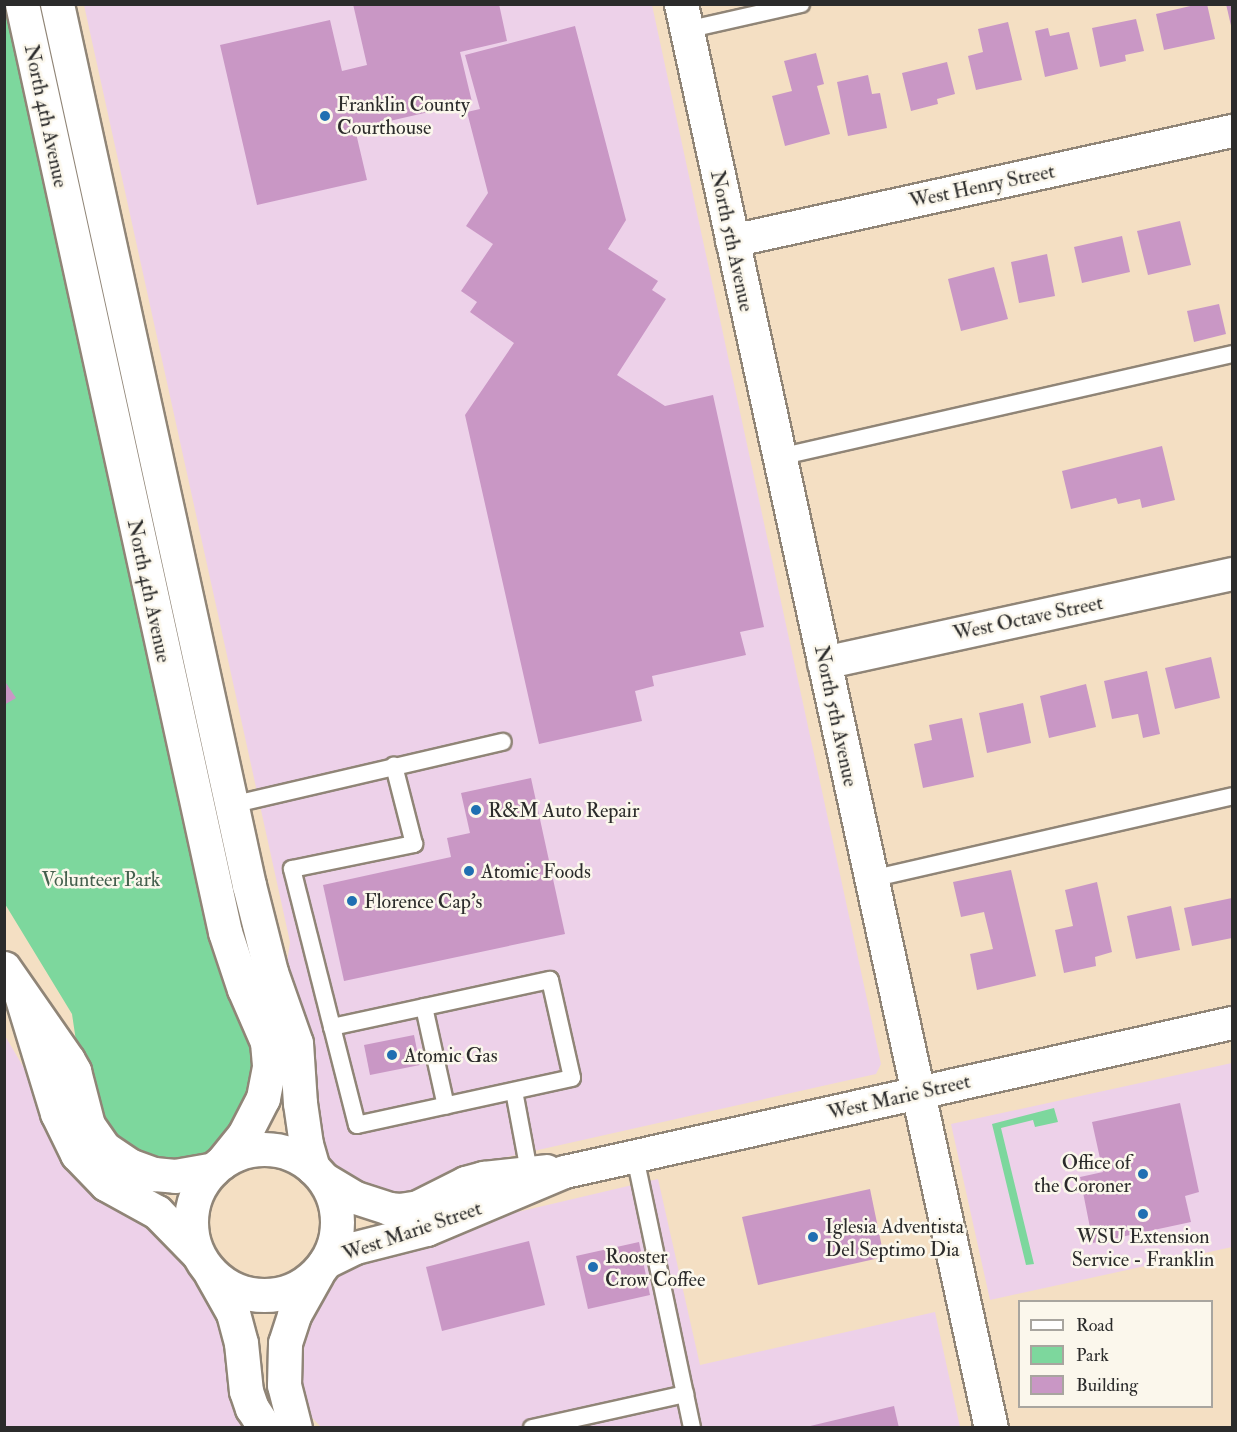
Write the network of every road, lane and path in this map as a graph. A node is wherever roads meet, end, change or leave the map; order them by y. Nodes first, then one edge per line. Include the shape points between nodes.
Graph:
1 (22, 4) edge
2 (57, 4) edge
3 (801, 4) edge
4 (683, 17) edge
5 (1233, 131) edge
6 (732, 241) junction
7 (1233, 354) edge
8 (779, 457) junction
9 (1233, 574) edge
10 (824, 663) junction
11 (503, 742) dead end
12 (394, 766) junction
13 (1233, 796) edge
14 (232, 805) junction
15 (198, 813) junction
16 (871, 879) junction
17 (12, 980) edge
18 (424, 1007) junction
19 (1233, 1023) edge
20 (332, 1027) junction
21 (514, 1091) junction
22 (918, 1093) junction
23 (446, 1106) junction
24 (635, 1157) junction
25 (218, 1166) junction
26 (529, 1171) junction
27 (566, 1172) junction
28 (319, 1174) junction
29 (202, 1260) junction
30 (321, 1268) junction
31 (685, 1394) junction
32 (265, 1428) edge
33 (295, 1428) edge
34 (532, 1428) edge
35 (693, 1428) edge
36 (991, 1428) edge

1 - 15 main road, North 4th Avenue
2 - 14 main road, North 4th Avenue
3 - 4 lane
4 - 6 main road, North 5th Avenue
5 - 6 street, West Henry Street
6 - 8 main road, North 5th Avenue
7 - 8 lane
8 - 10 main road, North 5th Avenue
9 - 10 street, West Octave Street
10 - 16 main road, North 5th Avenue
11 - 12 lane
12 - 14 lane
12 - 20 lane via 414,844 292,869
13 - 16 lane
14 - 15 lane
14 - 28 main road, North 4th Avenue via 262,941 296,1043 306,1144
15 - 25 main road, North 4th Avenue via 232,958 269,1053 266,1090 256,1115
16 - 22 main road, North 5th Avenue
17 - 25 main road via 74,1071 86,1119 104,1148 129,1165 154,1174 175,1176
17 - 29 main road via 57,1113 77,1154 106,1184 157,1212
18 - 20 lane
18 - 21 lane via 550,980 572,1078
18 - 23 lane
19 - 22 street, West Marie Street
20 - 23 lane via 357,1125
21 - 23 lane
21 - 26 lane
22 - 24 street, West Marie Street
22 - 36 main road, North 5th Avenue
24 - 27 street, West Marie Street
24 - 31 lane
25 - 28 main road via 240,1153 279,1150 297,1156
25 - 29 main road via 198,1188 191,1213 192,1233
26 - 27 street, West Marie Street
26 - 28 street, West Marie Street via 466,1183 418,1207 400,1210 356,1198
27 - 30 street, West Marie Street via 427,1230 356,1248
28 - 30 main road via 332,1193 337,1217 335,1242
29 - 30 main road via 220,1280 237,1290 256,1294 276,1294 295,1288
29 - 32 main road via 233,1313 246,1391
30 - 33 main road via 294,1315 285,1343 284,1385
31 - 34 lane
31 - 35 lane

